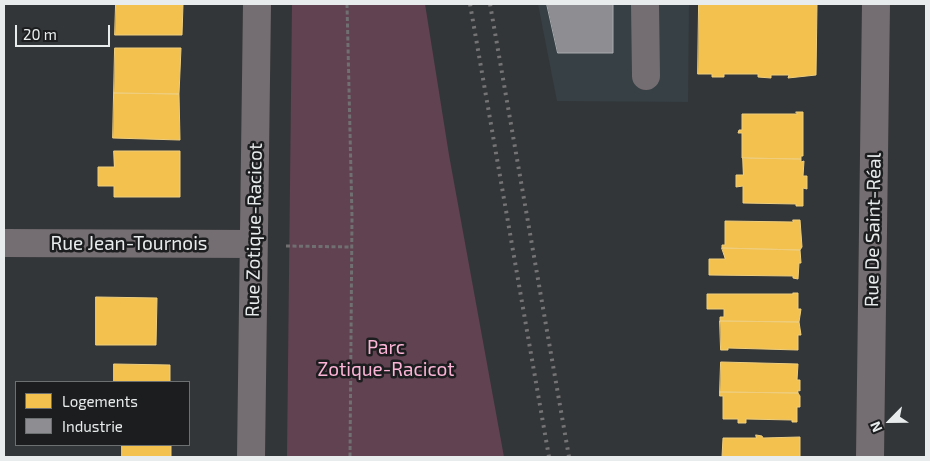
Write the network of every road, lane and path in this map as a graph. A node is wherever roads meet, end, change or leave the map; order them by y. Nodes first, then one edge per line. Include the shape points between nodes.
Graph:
1 (257, 4) edge
2 (348, 4) edge
3 (645, 4) edge
4 (876, 4) edge
5 (646, 76) dead end
6 (4, 243) edge
7 (253, 244) junction
8 (286, 246) dead end
9 (352, 247) junction
10 (251, 457) edge
11 (350, 457) edge
12 (870, 457) edge

1 - 7 street, Rue Zotique-Racicot
2 - 9 path
3 - 5 street
4 - 12 street, Rue De Saint-Réal
6 - 7 street, Rue Jean-Tournois
7 - 10 street, Rue Zotique-Racicot
8 - 9 path
9 - 11 path

